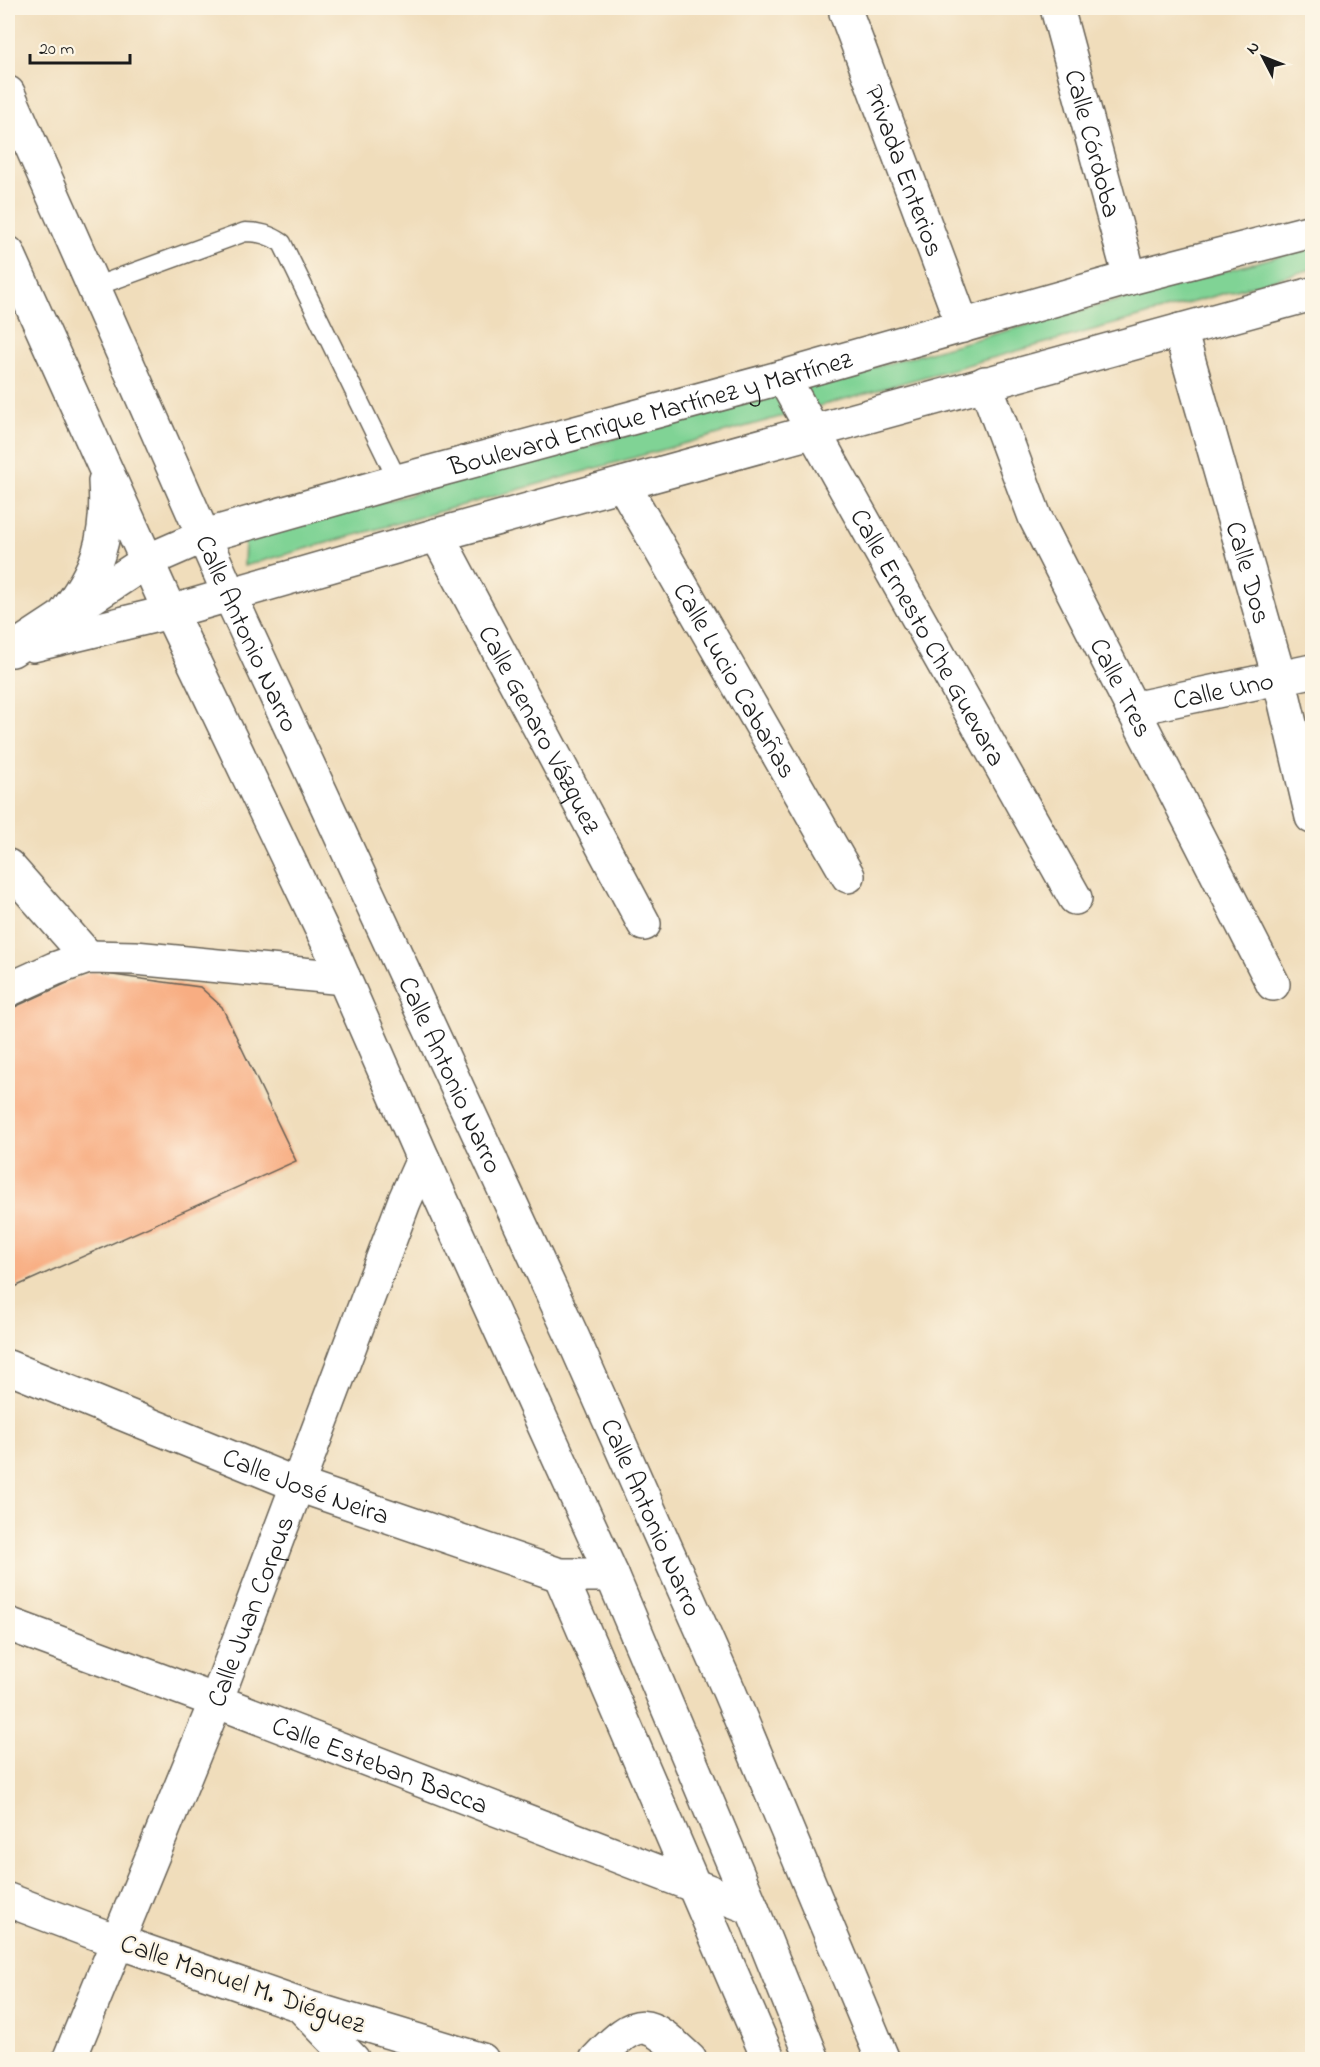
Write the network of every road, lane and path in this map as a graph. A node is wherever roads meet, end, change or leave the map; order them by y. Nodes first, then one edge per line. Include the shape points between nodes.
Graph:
1 (1057, 8) edge
2 (846, 14) dead end
3 (8, 93) edge
4 (1312, 231) edge
5 (8, 253) edge
6 (1130, 278) junction
7 (94, 287) junction
8 (1312, 294) edge
9 (963, 326) junction
10 (1180, 330) junction
11 (783, 377) junction
12 (985, 383) junction
13 (815, 432) junction
14 (104, 467) junction
15 (398, 481) junction
16 (623, 484) junction
17 (438, 535) junction
18 (204, 536) junction
19 (147, 561) junction
20 (230, 596) junction
21 (170, 612) junction
22 (63, 616) junction
23 (10, 651) edge
24 (1312, 670) edge
25 (1279, 677) junction
26 (1132, 709) junction
27 (1312, 817) edge
28 (8, 866) edge
29 (848, 876) dead end
30 (1075, 898) dead end
31 (644, 924) dead end
32 (88, 957) junction
33 (344, 978) junction
34 (1273, 984) dead end
35 (8, 990) edge
36 (423, 1159) junction
37 (8, 1367) edge
38 (298, 1485) junction
39 (560, 1575) junction
40 (612, 1575) junction
41 (8, 1624) edge
42 (216, 1701) junction
43 (693, 1885) junction
44 (8, 1899) edge
45 (752, 1908) junction
46 (118, 1942) junction
47 (300, 2005) junction
48 (69, 2060) edge
49 (353, 2060) edge
50 (482, 2060) edge
51 (596, 2060) edge
52 (690, 2060) edge
53 (769, 2060) edge
54 (813, 2060) edge
55 (883, 2060) edge

1 - 6 street, Calle Córdoba
2 - 9 street, Privada Enterios
3 - 7 street, Calle Antonio Narro
4 - 6 street, Boulevard Enrique Martínez y Martínez
5 - 14 street
6 - 9 street, Boulevard Enrique Martínez y Martínez
7 - 15 lane via 245,232 273,236 282,243
7 - 18 street, Calle Antonio Narro
8 - 10 street, Boulevard Enrique Martínez y Martínez
9 - 11 street, Boulevard Enrique Martínez y Martínez
10 - 12 street, Boulevard Enrique Martínez y Martínez
10 - 25 street, Calle Dos
11 - 13 street, Calle Ernesto Che Guevara
11 - 15 street, Boulevard Enrique Martínez y Martínez
12 - 13 street, Boulevard Enrique Martínez y Martínez
12 - 26 street, Calle Tres via 1035,517
13 - 16 street, Boulevard Enrique Martínez y Martínez
13 - 30 street, Calle Ernesto Che Guevara
14 - 19 street
14 - 22 street via 105,529 99,558 88,582
15 - 18 street, Boulevard Enrique Martínez y Martínez
16 - 17 street, Boulevard Enrique Martínez y Martínez
16 - 29 street, Calle Lucio Cabañas
17 - 20 street, Boulevard Enrique Martínez y Martínez
17 - 31 street, Calle Genaro Vázquez
18 - 19 street, Boulevard Enrique Martínez y Martínez
18 - 20 street, Calle Antonio Narro
19 - 21 street
19 - 22 street, Boulevard Enrique Martínez y Martínez
20 - 21 street, Boulevard Enrique Martínez y Martínez
20 - 55 street, Calle Antonio Narro via 573,1338 729,1690
21 - 23 street, Boulevard Enrique Martínez y Martínez
21 - 33 street
22 - 23 street, Boulevard Enrique Martínez y Martínez
24 - 25 street, Calle Uno
25 - 26 street, Calle Uno
25 - 27 street, Calle Dos
26 - 34 street, Calle Tres
28 - 32 street
32 - 33 street
32 - 35 street
33 - 36 street
36 - 38 street, Calle Juan Corpus
36 - 40 street
37 - 38 street, Calle José Neira
38 - 39 street, Calle José Neira
38 - 42 street, Calle Juan Corpus
39 - 40 street, Calle José Neira
39 - 43 street
40 - 45 street
41 - 42 street, Calle Esteban Bacca
42 - 43 street, Calle Esteban Bacca
42 - 46 street, Calle Juan Corpus
43 - 45 street, Calle Esteban Bacca
43 - 53 street
44 - 46 street, Calle Manuel M. Diéguez
45 - 54 street
46 - 47 street, Calle Manuel M. Diéguez
46 - 48 street, Calle Juan Corpus
47 - 49 street
47 - 50 street, Calle Manuel M. Diéguez
51 - 52 street via 617,2037 649,2026

